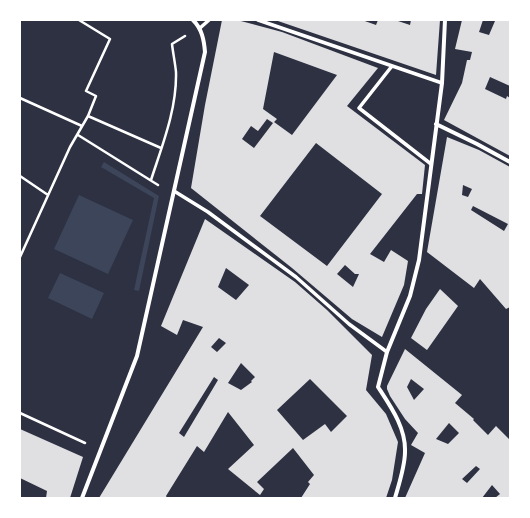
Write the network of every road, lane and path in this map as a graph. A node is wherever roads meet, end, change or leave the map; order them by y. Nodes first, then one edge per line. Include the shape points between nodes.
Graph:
1 (79, 20) edge
2 (193, 20) edge
3 (209, 20) edge
4 (258, 20) edge
5 (445, 20) edge
6 (200, 28) junction
7 (179, 40) dead end
8 (392, 66) junction
9 (442, 83) junction
10 (20, 98) edge
11 (88, 116) junction
12 (436, 124) junction
13 (82, 126) junction
14 (78, 135) junction
15 (162, 148) junction
16 (510, 162) edge
17 (431, 164) junction
18 (140, 174) dead end
19 (20, 176) edge
20 (151, 180) dead end
21 (174, 191) junction
22 (48, 196) junction
23 (20, 258) edge
24 (386, 352) junction
25 (20, 413) edge
26 (100, 450) junction
27 (83, 496) edge
28 (395, 498) edge

1 - 11 path via 110,39 86,91 96,96
2 - 6 street
3 - 6 street
4 - 8 street
5 - 9 street
6 - 21 street via 205,52
7 - 15 path via 172,44 176,72 174,100
8 - 9 street
8 - 17 street via 359,108
9 - 12 street
10 - 13 path
11 - 13 path
11 - 15 path
12 - 16 street
12 - 17 street
13 - 14 path
14 - 18 path
14 - 22 path
15 - 20 path
17 - 24 street via 419,260 410,296
19 - 22 path
21 - 24 street via 208,212 296,277 348,324
21 - 26 street via 137,356
22 - 23 path
24 - 28 street via 378,387 393,410 404,435 405,453
25 - 26 path
26 - 27 street

